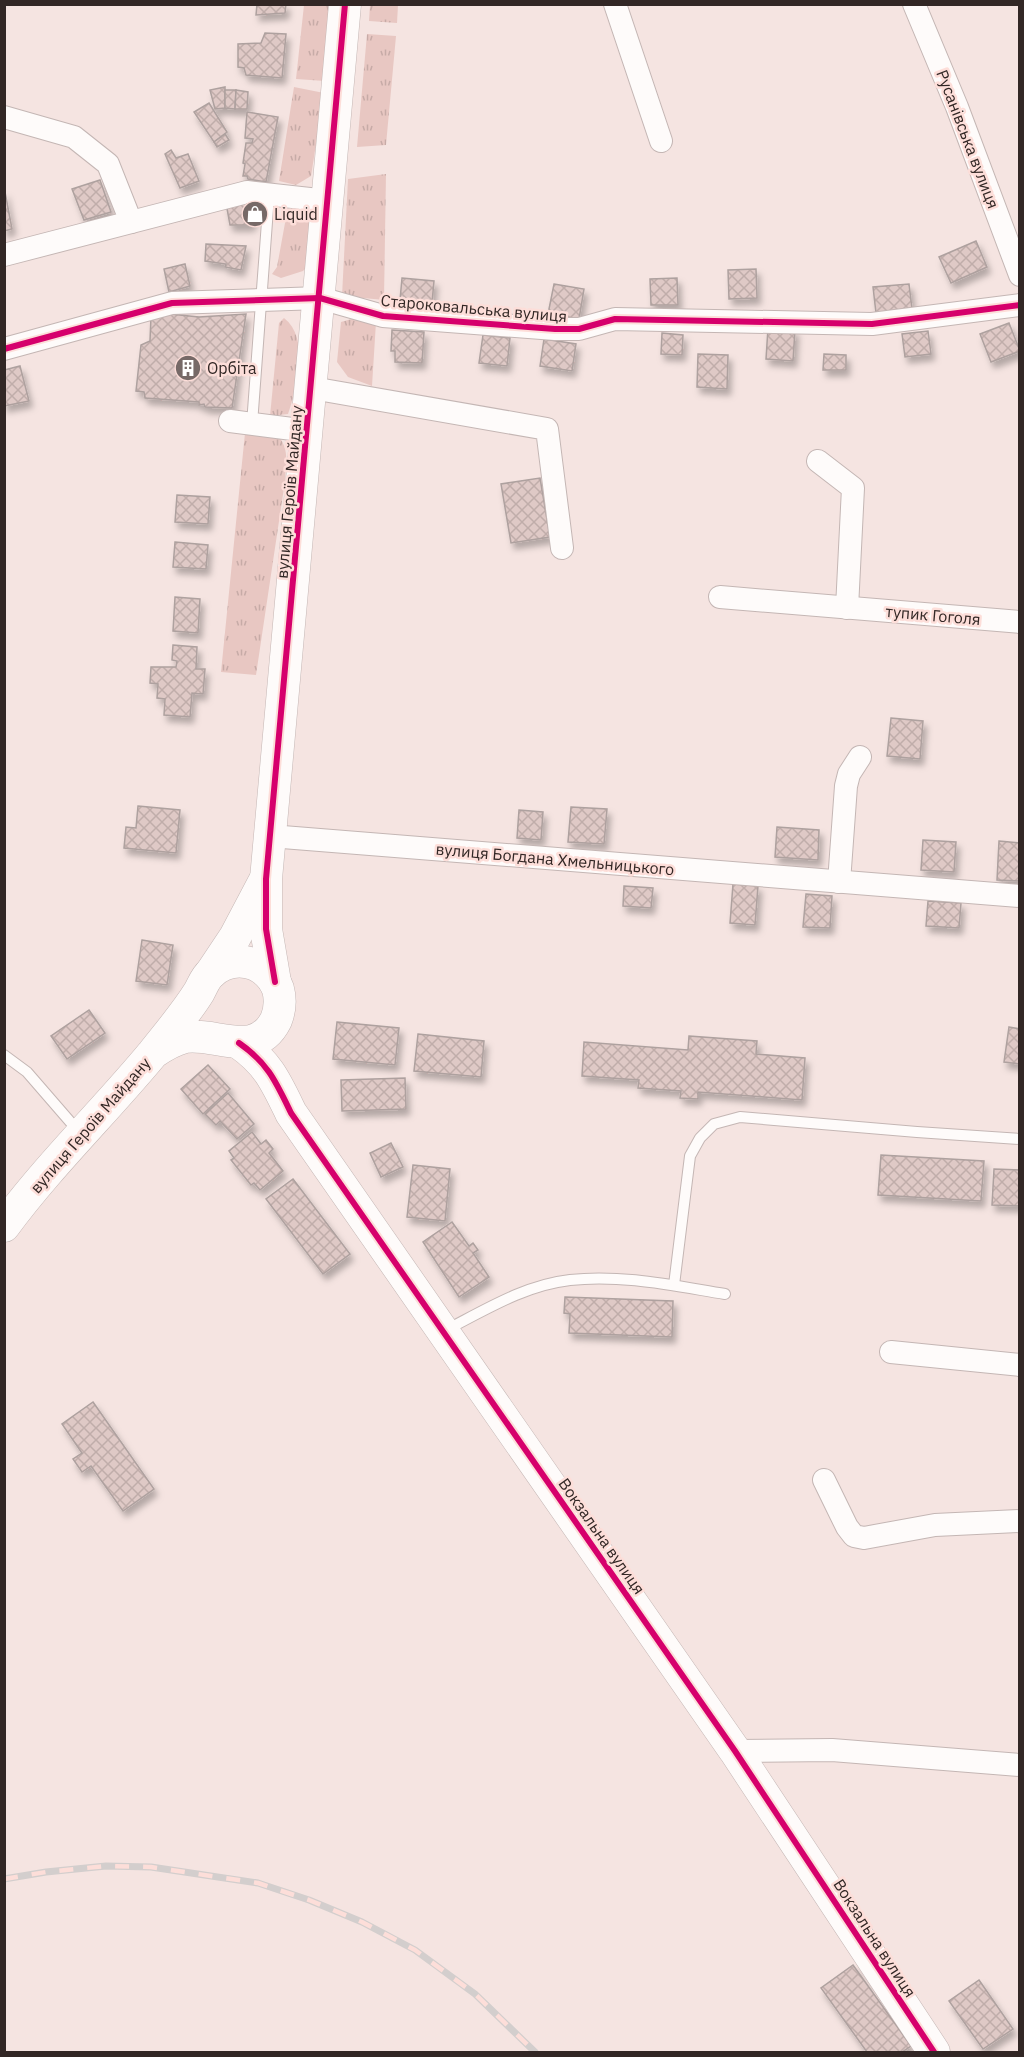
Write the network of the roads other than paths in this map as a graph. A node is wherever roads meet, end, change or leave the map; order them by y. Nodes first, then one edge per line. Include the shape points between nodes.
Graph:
1 (345, 4) edge
2 (615, 4) edge
3 (914, 4) edge
4 (4, 117) edge
5 (661, 141) dead end
6 (269, 195) junction
7 (328, 201) junction
8 (131, 222) junction
9 (4, 255) edge
10 (1020, 276) edge
11 (320, 298) junction
12 (260, 300) junction
13 (1020, 305) edge
14 (4, 349) edge
15 (312, 388) junction
16 (242, 422) joint
17 (308, 431) junction
18 (818, 461) dead end
19 (562, 548) dead end
20 (720, 597) dead end
21 (847, 608) junction
22 (1020, 621) edge
23 (860, 757) dead end
24 (270, 836) junction
25 (266, 879) junction
26 (839, 882) junction
27 (1020, 896) edge
28 (205, 982) junction
29 (275, 982) junction
30 (274, 1023) junction
31 (234, 1042) junction
32 (153, 1053) junction
33 (4, 1055) edge
34 (273, 1075) junction
35 (82, 1135) junction
36 (1020, 1139) edge
37 (4, 1226) edge
38 (674, 1285) junction
39 (725, 1294) dead end
40 (444, 1331) junction
41 (891, 1352) dead end
42 (1020, 1365) edge
43 (824, 1480) dead end
44 (1020, 1521) edge
45 (735, 1751) junction
46 (1020, 1765) edge
47 (934, 2052) edge

1 - 7 street, вулиця Героїв Майдану
2 - 5 street
3 - 10 street, Русанівська вулиця
4 - 8 street via 74,137 108,164
6 - 7 street
6 - 8 street via 247,192
6 - 12 lane
7 - 11 street, вулиця Героїв Майдану
8 - 9 street
11 - 12 street, Староковальська вулиця
11 - 13 street, Староковальська вулиця via 383,316 555,329 579,329 615,319 872,324
11 - 15 street, вулиця Героїв Майдану
12 - 14 street, Староковальська вулиця via 171,303
12 - 16 lane
15 - 17 street, вулиця Героїв Майдану
15 - 19 street, вулиця Героїв Майдану via 547,429
16 - 17 street, вулиця Героїв Майдану
17 - 24 street, вулиця Героїв Майдану
18 - 21 street via 853,488
20 - 21 street, тупик Гоголя
21 - 22 street, тупик Гоголя
23 - 26 street via 846,786
24 - 25 street, вулиця Героїв Майдану
24 - 26 street, вулиця Богдана Хмельницького
25 - 28 street, вулиця Героїв Майдану
25 - 29 street, вулиця Героїв Майдану via 266,929
26 - 27 street, вулиця Богдана Хмельницького
28 - 29 street, вулиця Героїв Майдану via 229,963 240,961 260,967
28 - 31 street via 200,1012 204,1022 219,1037
28 - 32 street, вулиця Героїв Майдану
29 - 30 street, вулиця Героїв Майдану via 280,1003
30 - 31 street via 259,1038
30 - 34 street, Вокзальна вулиця
31 - 32 street, вулиця Героїв Майдану via 186,1037
31 - 34 street, Вокзальна вулиця via 261,1060
32 - 35 street, вулиця Героїв Майдану
33 - 35 lane via 27,1072
34 - 40 street, Вокзальна вулиця via 291,1113
35 - 37 street, вулиця Героїв Майдану
36 - 38 lane via 740,1117 714,1124 690,1156
38 - 39 lane
38 - 40 lane via 620,1279 569,1280 538,1287 496,1304
40 - 45 street, Вокзальна вулиця
41 - 42 street
43 - 44 street via 854,1536 864,1538 935,1525
45 - 46 street via 832,1749
45 - 47 street, Вокзальна вулиця

